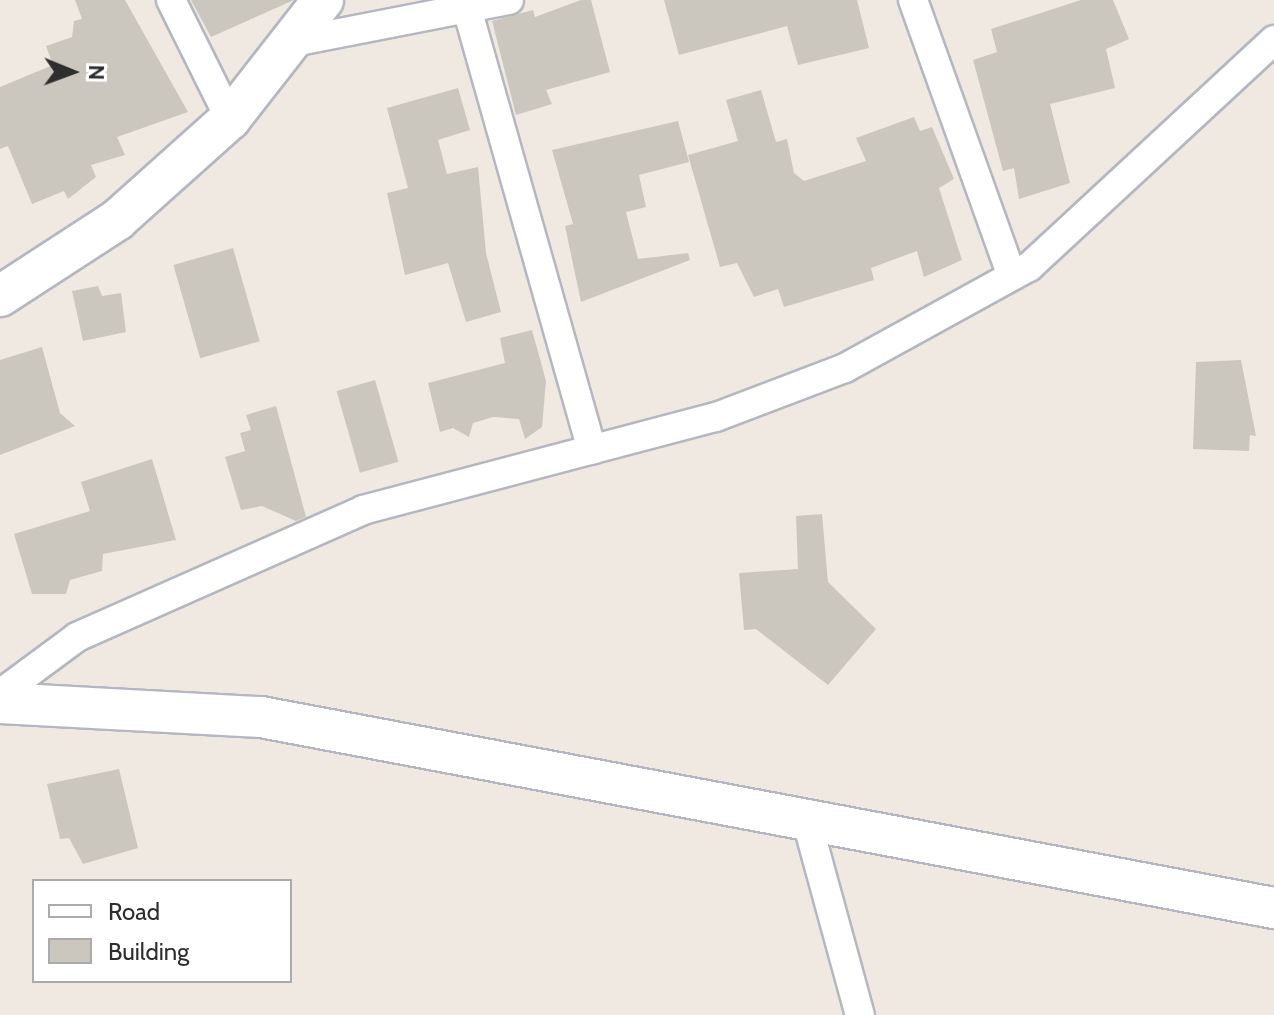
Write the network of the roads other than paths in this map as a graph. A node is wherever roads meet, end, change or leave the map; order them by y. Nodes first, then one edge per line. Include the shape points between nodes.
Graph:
1 (171, 0) edge
2 (323, 0) edge
3 (509, 0) edge
4 (913, 0) edge
5 (468, 12) junction
6 (1274, 40) edge
7 (293, 42) junction
8 (230, 119) junction
9 (1012, 276) junction
10 (0, 296) edge
11 (592, 450) junction
12 (0, 694) edge
13 (0, 703) edge
14 (806, 818) junction
15 (1274, 908) edge
16 (860, 1015) edge

1 - 8 street
2 - 7 street
3 - 5 street
4 - 9 street
5 - 7 street
5 - 11 street
6 - 9 street
7 - 8 street
8 - 10 street via 117,220
9 - 11 street via 845,368 716,417
11 - 12 street via 363,510 77,637
13 - 14 street via 261,717
14 - 15 street
14 - 16 street

